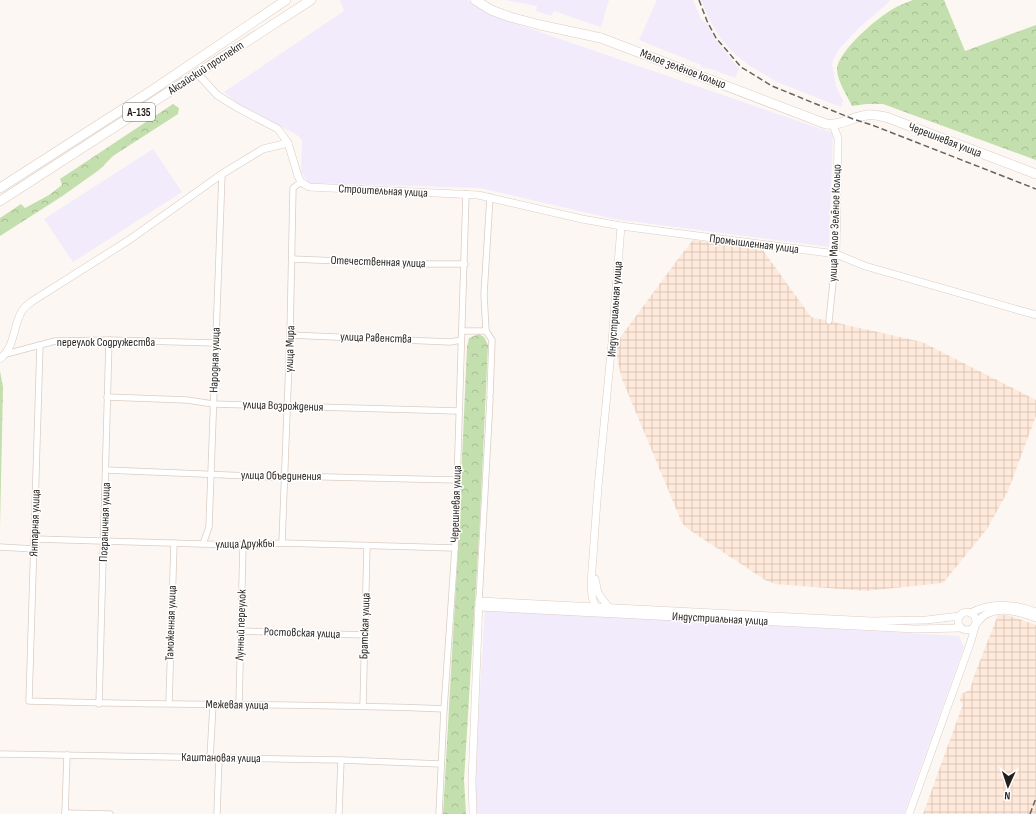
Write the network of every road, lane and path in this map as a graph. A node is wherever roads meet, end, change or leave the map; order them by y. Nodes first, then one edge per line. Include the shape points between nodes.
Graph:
1 (286, 0) edge
2 (311, 0) edge
3 (475, 0) edge
4 (484, 0) edge
5 (510, 17) junction
6 (198, 74) junction
7 (833, 125) junction
8 (288, 144) junction
9 (222, 174) junction
10 (1036, 174) edge
11 (301, 182) junction
12 (0, 188) edge
13 (466, 194) junction
14 (490, 197) junction
15 (0, 201) edge
16 (621, 226) junction
17 (836, 254) junction
18 (292, 259) junction
19 (465, 264) junction
20 (1036, 315) edge
21 (829, 321) dead end
22 (462, 330) junction
23 (486, 331) junction
24 (290, 335) junction
25 (110, 340) junction
26 (461, 340) junction
27 (215, 343) junction
28 (40, 345) junction
29 (6, 354) junction
30 (0, 359) edge
31 (107, 397) junction
32 (213, 404) junction
33 (288, 406) junction
34 (459, 411) junction
35 (106, 470) junction
36 (211, 474) junction
37 (285, 476) junction
38 (457, 480) junction
39 (35, 539) junction
40 (104, 542) junction
41 (174, 543) junction
42 (282, 543) junction
43 (203, 544) junction
44 (243, 545) junction
45 (367, 546) junction
46 (0, 547) edge
47 (455, 548) junction
48 (34, 549) junction
49 (593, 555) junction
50 (479, 604) junction
51 (596, 607) junction
52 (606, 611) junction
53 (1024, 611) junction
54 (1036, 612) edge
55 (970, 613) junction
56 (960, 616) junction
57 (1036, 618) edge
58 (836, 622) junction
59 (976, 625) junction
60 (963, 629) junction
61 (240, 631) junction
62 (364, 635) junction
63 (966, 652) junction
64 (29, 701) joint
65 (169, 703) junction
66 (99, 704) junction
67 (213, 705) junction
68 (239, 705) junction
69 (363, 706) junction
70 (444, 709) junction
71 (0, 754) edge
72 (67, 755) junction
73 (210, 758) junction
74 (219, 758) junction
75 (342, 760) junction
76 (441, 764) junction
77 (65, 813) edge
78 (110, 814) edge
79 (217, 814) edge
80 (339, 814) edge
81 (439, 814) edge
82 (473, 814) edge
83 (909, 814) edge

1 - 12 main road, Аксайский проспект / А-135
2 - 6 main road, Аксайский проспект / А-135
3 - 5 main road, Малое зелёное кольцо via 491,10
4 - 5 main road, Малое зелёное кольцо
5 - 7 main road, Малое зелёное кольцо via 601,38
6 - 8 street via 217,95 278,130
6 - 15 main road, Аксайский проспект / А-135
7 - 10 main road, Черешневая улица via 867,115 886,117
7 - 17 street, улица Малое Зелёное Кольцо via 838,138
8 - 9 street via 262,149
8 - 11 street
9 - 27 street, Народная улица
9 - 29 street via 129,240 32,302 24,309 18,320
11 - 13 street, Строительная улица via 309,187 320,188
11 - 18 street, улица Мира via 293,188
13 - 14 street, Промышленная улица
13 - 19 street, Черешневая улица
14 - 16 street, Промышленная улица
14 - 23 street via 484,270
16 - 17 street, Промышленная улица
16 - 49 street, Индустриальная улица
17 - 20 street, Промышленная улица via 865,266
17 - 21 street, улица Малое Зелёное Кольцо
18 - 19 street, Отечественная улица
18 - 24 street, улица Мира
19 - 22 street, Черешневая улица
22 - 23 street
22 - 26 street, Черешневая улица
23 - 50 street via 492,340
24 - 26 street, улица Равенства via 450,342
24 - 33 street, улица Мира
25 - 27 street, переулок Содружества
25 - 28 street, переулок Содружества via 55,341
25 - 31 street, Пограничная улица
26 - 34 street, Черешневая улица
27 - 32 street, Народная улица
28 - 29 street, переулок Содружества
28 - 39 street, Янтарная улица
29 - 30 street, переулок Содружества
31 - 32 street, улица Возрождения via 187,400
31 - 35 street, Пограничная улица
32 - 33 street, улица Возрождения
32 - 36 street, Народная улица
33 - 34 street, улица Возрождения
33 - 37 street, улица Мира
34 - 38 street, Черешневая улица
35 - 36 street, улица Объединения
35 - 40 street, Пограничная улица
36 - 37 street, улица Объединения
36 - 43 street, Народная улица via 209,527
37 - 38 street, улица Объединения
37 - 42 street, улица Мира
38 - 47 street, Черешневая улица
39 - 40 street, улица Дружбы
39 - 48 street, Янтарная улица
40 - 41 street, улица Дружбы
40 - 66 street, Пограничная улица
41 - 43 street, улица Дружбы
41 - 65 street, Таможенная улица
42 - 44 street, улица Дружбы
42 - 45 street, улица Дружбы
43 - 44 street, улица Дружбы
44 - 61 street, Лунный переулок
45 - 47 street, улица Дружбы
45 - 62 street, Братская улица
46 - 48 street
47 - 70 street, Черешневая улица
48 - 64 street, Янтарная улица
49 - 51 street, Индустриальная улица via 592,595
49 - 52 street via 595,584
50 - 51 street
50 - 52 street, Индустриальная улица
50 - 82 street
51 - 52 street
52 - 58 street, Индустриальная улица
53 - 54 street
53 - 55 street via 1015,606 994,606
53 - 57 street
53 - 59 street via 996,610 982,616
55 - 56 street
55 - 59 street via 974,615
56 - 58 street, Индустриальная улица via 926,620
56 - 60 street via 958,622
58 - 60 street, Индустриальная улица via 914,630
59 - 60 street via 970,630
59 - 63 street
60 - 63 street via 968,640
61 - 62 street, Ростовская улица
61 - 68 street, Лунный переулок
62 - 69 street, Братская улица
63 - 83 street
64 - 66 street, Межевая улица
65 - 66 street, Межевая улица
65 - 67 street, Межевая улица
67 - 68 street, Межевая улица
67 - 73 street
68 - 69 street, Межевая улица
69 - 70 street, Межевая улица
70 - 76 street, Черешневая улица
71 - 72 street, Каштановая улица
72 - 73 street, Каштановая улица
72 - 77 street
73 - 74 street, Каштановая улица
74 - 75 street, Каштановая улица
74 - 79 street
75 - 76 street, Каштановая улица
75 - 80 street
76 - 81 street, Черешневая улица
77 - 78 street

